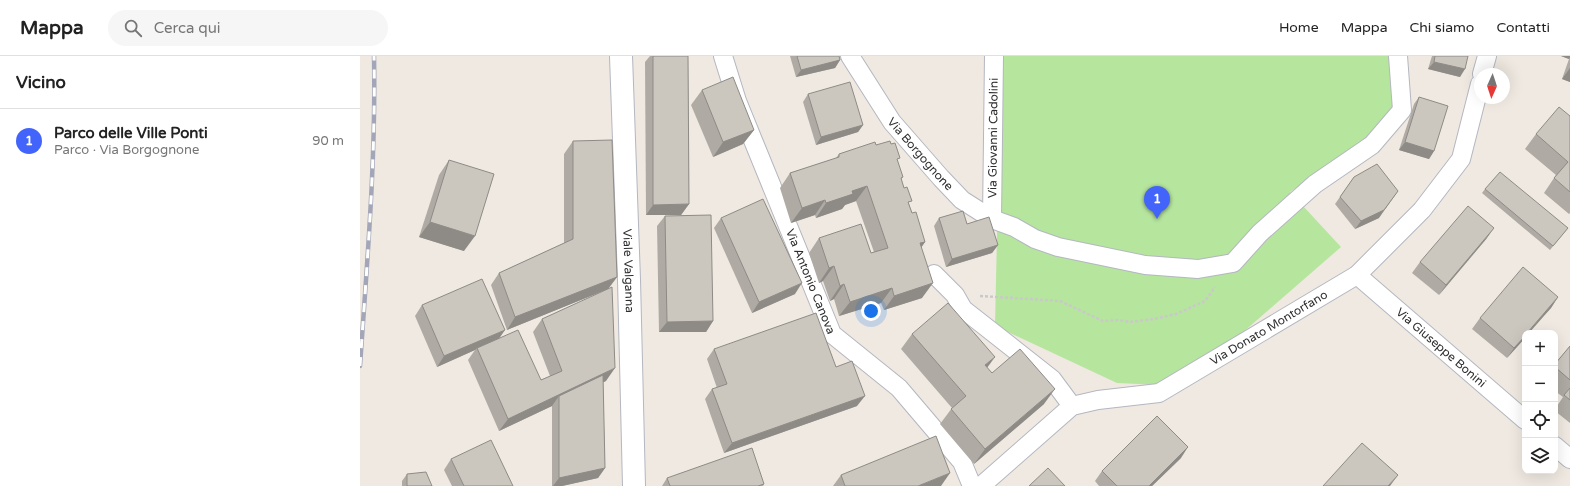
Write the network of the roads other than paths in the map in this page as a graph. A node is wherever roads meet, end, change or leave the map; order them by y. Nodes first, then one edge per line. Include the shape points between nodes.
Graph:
1 (621, 56) edge
2 (724, 56) edge
3 (850, 56) edge
4 (994, 56) edge
5 (1398, 56) edge
6 (1487, 56) edge
7 (1484, 68) edge
8 (1475, 104) edge
9 (992, 219) junction
10 (934, 274) dead end
11 (1357, 275) junction
12 (1072, 406) junction
13 (1522, 417) edge
14 (1558, 449) edge
15 (1570, 459) edge
16 (634, 486) edge
17 (972, 486) edge
18 (981, 486) edge

1 - 16 main road, Viale Valganna via 630,280
2 - 17 street, Via Antonio Canova via 737,101 832,334 898,388 962,462
3 - 9 street, Via Borgognone via 892,122 962,200
4 - 9 street, Via Giovanni Cadolini
5 - 9 street, Via Borgognone via 1402,110 1372,145 1315,184 1260,233 1233,263 1198,269 1146,265 1058,247
6 - 7 street
8 - 11 street, Via Donato Montorfano via 1461,159 1422,210
10 - 12 street via 955,295 963,309 1052,379
11 - 12 street, Via Donato Montorfano via 1159,393 1098,400
11 - 13 street, Via Giuseppe Bonini
12 - 18 street, Via Donato Montorfano
14 - 15 street

